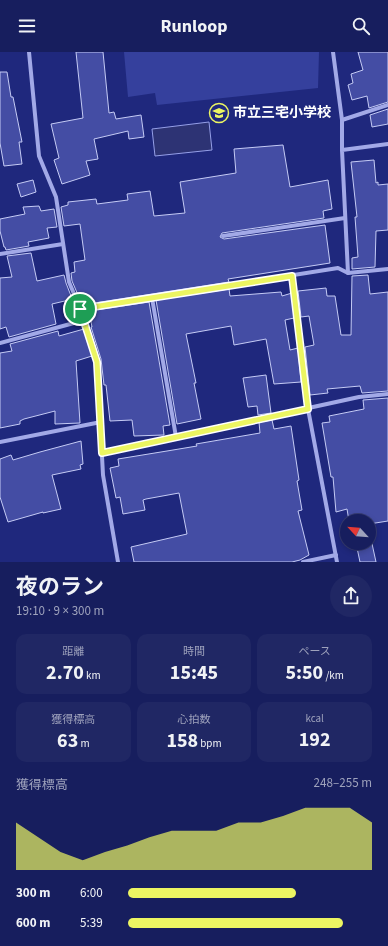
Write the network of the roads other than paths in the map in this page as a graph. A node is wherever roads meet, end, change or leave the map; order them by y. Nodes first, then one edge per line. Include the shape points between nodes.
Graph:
1 (29, 52) edge
2 (333, 52) edge
3 (388, 105) edge
4 (342, 120) junction
5 (388, 144) edge
6 (342, 150) junction
7 (345, 218) junction
8 (223, 236) dead end
9 (63, 244) junction
10 (0, 254) edge
11 (388, 269) edge
12 (348, 274) junction
13 (292, 276) junction
14 (152, 298) junction
15 (80, 309) junction
16 (85, 320) junction
17 (0, 343) edge
18 (388, 394) edge
19 (308, 409) junction
20 (101, 422) junction
21 (176, 437) junction
22 (0, 442) edge
23 (102, 453) junction
24 (336, 555) junction
25 (118, 562) edge
26 (303, 562) edge
27 (337, 562) edge

1 - 9 street via 39,156 56,197
2 - 4 street
3 - 4 street
4 - 6 street
5 - 6 street
6 - 7 street
7 - 8 street
7 - 12 street
9 - 10 street
9 - 15 street via 69,282
11 - 12 street
12 - 13 street via 338,268
13 - 14 street
13 - 19 street
14 - 15 street
14 - 21 street
15 - 16 street
16 - 17 street
16 - 20 street via 97,362
18 - 19 street via 359,397
19 - 21 street
19 - 24 street
20 - 22 street
20 - 23 street
21 - 23 street
23 - 25 street via 103,475
24 - 26 street
24 - 27 street

